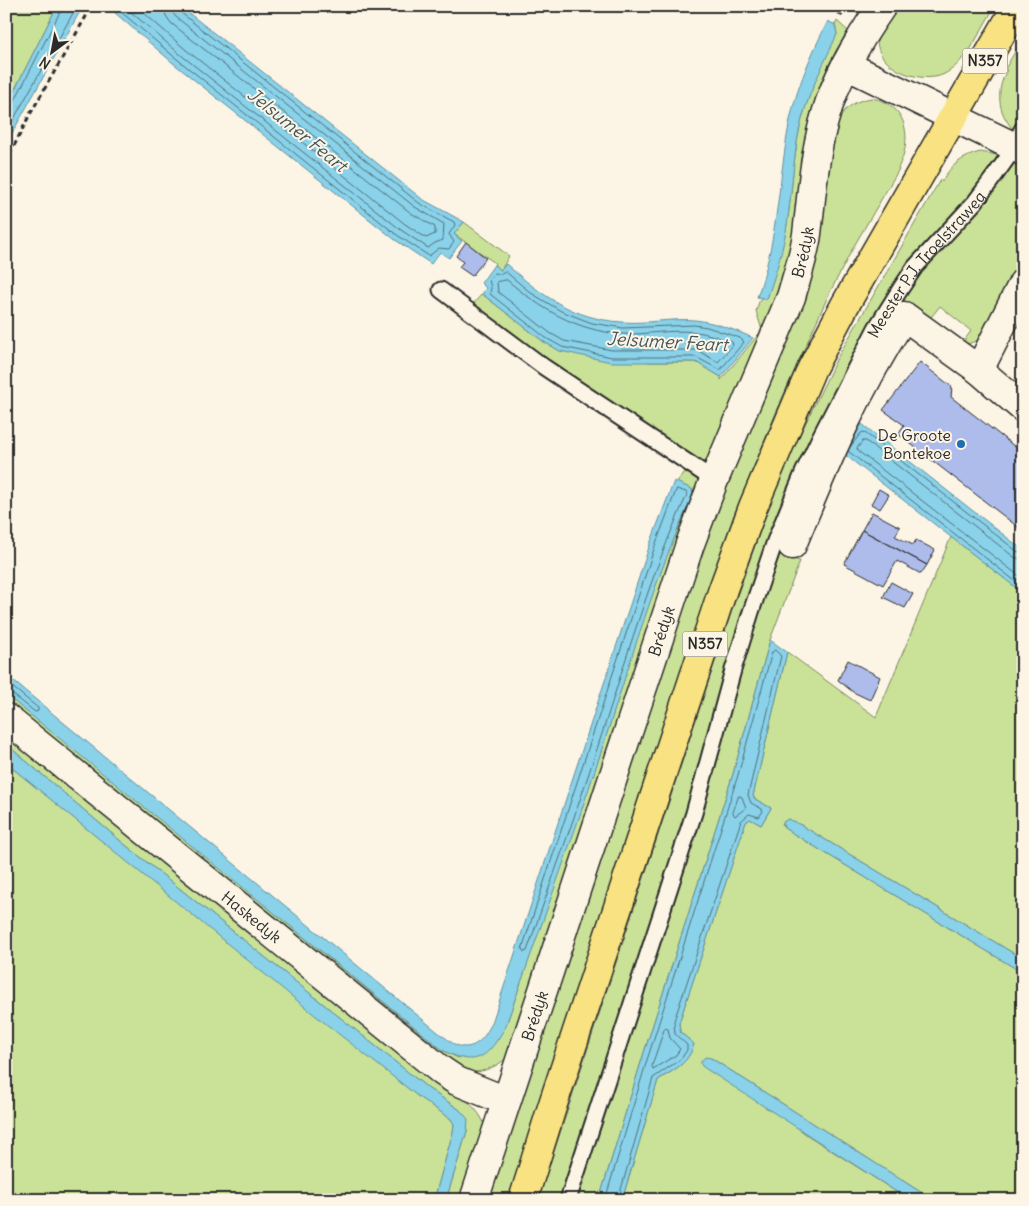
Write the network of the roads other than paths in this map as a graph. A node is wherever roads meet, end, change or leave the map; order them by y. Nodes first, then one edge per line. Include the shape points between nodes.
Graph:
1 (882, 6) edge
2 (1017, 6) edge
3 (846, 65) junction
4 (953, 116) junction
5 (1020, 141) edge
6 (1023, 283) edge
7 (441, 290) dead end
8 (979, 370) junction
9 (1023, 408) edge
10 (714, 480) junction
11 (792, 545) dead end
12 (6, 718) edge
13 (506, 1101) junction
14 (474, 1200) edge
15 (524, 1200) edge
16 (568, 1200) edge

1 - 3 street
2 - 4 main road, N357
3 - 4 street, Meester P.J. Troelstraweg
3 - 10 street, Brédyk via 826,114 818,145 807,236 791,297
4 - 5 street, Meester P.J. Troelstraweg
4 - 15 main road, N357 via 812,368 753,507 693,679
5 - 16 lane, Meester P.J. Troelstraweg via 975,202 910,274 876,328 820,437 788,510 751,612 694,813
6 - 8 street
7 - 10 lane via 544,367
8 - 9 street
8 - 11 street via 904,316 876,359 827,460
10 - 13 street, Brédyk
12 - 13 street, Haskedyk via 442,1071 457,1082
13 - 14 street, Brédyk

